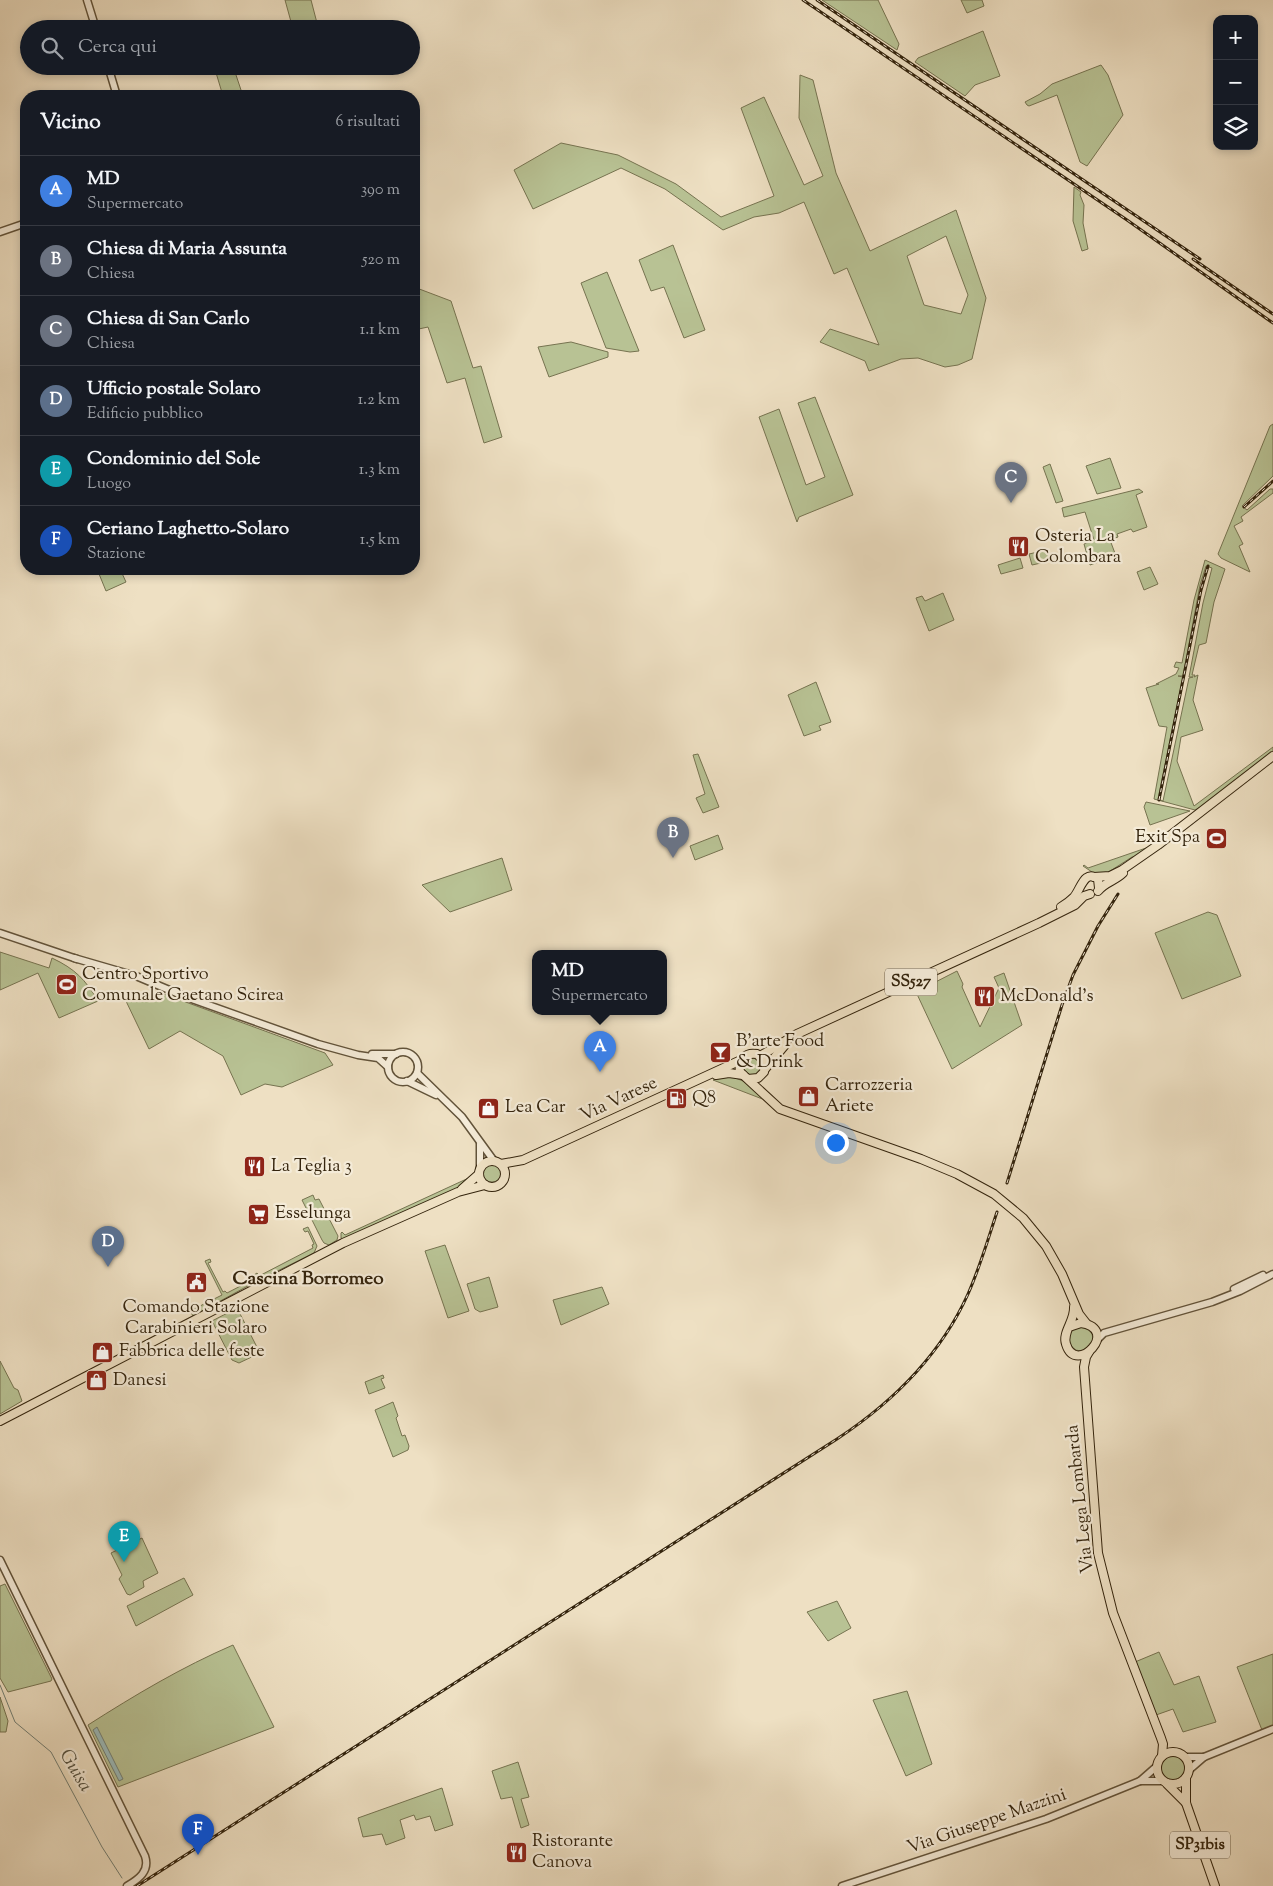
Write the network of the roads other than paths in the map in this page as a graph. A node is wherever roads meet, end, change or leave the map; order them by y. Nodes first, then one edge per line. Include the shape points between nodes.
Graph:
1 (87, 0) edge
2 (93, 20) edge
3 (111, 75) edge
4 (115, 90) edge
5 (20, 225) edge
6 (0, 232) edge
7 (1273, 756) edge
8 (1153, 848) junction
9 (1094, 877) junction
10 (1082, 882) junction
11 (1100, 888) junction
12 (1090, 894) junction
13 (1025, 929) junction
14 (0, 932) edge
15 (797, 1034) junction
16 (340, 1050) junction
17 (396, 1054) junction
18 (760, 1056) junction
19 (741, 1060) junction
20 (388, 1067) junction
21 (765, 1070) junction
22 (417, 1073) junction
23 (746, 1077) junction
24 (700, 1079) junction
25 (407, 1081) junction
26 (767, 1096) junction
27 (444, 1099) junction
28 (480, 1142) junction
29 (524, 1160) junction
30 (497, 1163) junction
31 (480, 1171) junction
32 (505, 1177) junction
33 (485, 1185) junction
34 (458, 1192) junction
35 (1273, 1270) edge
36 (1273, 1274) edge
37 (1216, 1300) junction
38 (1074, 1302) junction
39 (1089, 1325) junction
40 (1070, 1327) junction
41 (1111, 1331) junction
42 (1097, 1340) junction
43 (1089, 1352) junction
44 (1074, 1353) junction
45 (1084, 1367) junction
46 (0, 1420) edge
47 (0, 1560) edge
48 (1273, 1729) edge
49 (1162, 1738) junction
50 (1174, 1752) junction
51 (1162, 1756) junction
52 (1204, 1757) junction
53 (1185, 1758) junction
54 (1156, 1767) junction
55 (1189, 1770) junction
56 (1186, 1778) junction
57 (1140, 1781) junction
58 (1164, 1782) junction
59 (1186, 1803) junction
60 (127, 1886) edge
61 (842, 1886) edge
62 (1215, 1886) edge

1 - 2 street
3 - 4 street
5 - 6 street
7 - 8 main road
8 - 9 main road via 1116,874
8 - 11 main road via 1119,877
9 - 10 main road via 1087,877
9 - 11 main road
10 - 12 main road via 1084,891
10 - 13 main road, SS527 via 1068,902
11 - 12 main road via 1095,894
12 - 13 main road, SS527 via 1075,905
13 - 15 main road, SS527
14 - 16 street
15 - 18 main road, SS527
15 - 21 main road, SS527 via 778,1051
16 - 17 street
16 - 20 street via 378,1058
17 - 20 street
17 - 22 street via 404,1052 415,1057
18 - 19 main road, SS527 via 749,1054
18 - 21 main road via 765,1062
19 - 23 main road via 740,1068
19 - 24 main road, Via Varese / SS527
20 - 25 street via 392,1078
21 - 23 main road, SS527 via 758,1078
21 - 26 main road
22 - 25 street
22 - 27 street
23 - 24 main road, Via Varese / SS527 via 729,1073
23 - 26 main road
24 - 29 main road, Via Varese / SS527
25 - 27 street
26 - 38 main road via 780,1109 930,1162 994,1194 1023,1218 1043,1242
27 - 28 street
28 - 30 street
28 - 31 street
29 - 30 main road, Via Varese / SS527
29 - 32 main road, Via Varese / SS527
30 - 31 main road, SS527 via 486,1162
30 - 32 main road via 504,1169
31 - 33 main road via 480,1180
31 - 34 main road, SS527
32 - 33 main road, SS527 via 503,1183 496,1187
33 - 34 main road, SS527
34 - 46 main road, SS527 via 343,1244
35 - 37 street
36 - 37 street
37 - 41 street
38 - 39 main road via 1082,1319
38 - 40 main road
39 - 40 main road via 1078,1323
39 - 41 street
39 - 42 main road via 1096,1332
40 - 44 main road via 1065,1339
41 - 42 street
42 - 43 main road
43 - 44 main road
43 - 45 main road, Via Lega Lombarda
44 - 45 main road
45 - 49 main road, Via Lega Lombarda via 1098,1553 1113,1613
47 - 60 street via 146,1860 140,1878
48 - 52 street
49 - 50 main road, Via Lega Lombarda
49 - 51 main road, Via Lega Lombarda
50 - 51 main road
50 - 53 main road
51 - 54 main road
52 - 53 street
52 - 55 street
53 - 55 main road
54 - 57 street, Via Giuseppe Mazzini
54 - 58 main road
55 - 56 main road
56 - 58 main road via 1177,1784
56 - 59 main road, SP31bis
57 - 58 street, Via Giuseppe Mazzini
57 - 61 street, Via Giuseppe Mazzini via 1046,1819
58 - 59 main road, SP31bis
59 - 62 main road, SP31bis

